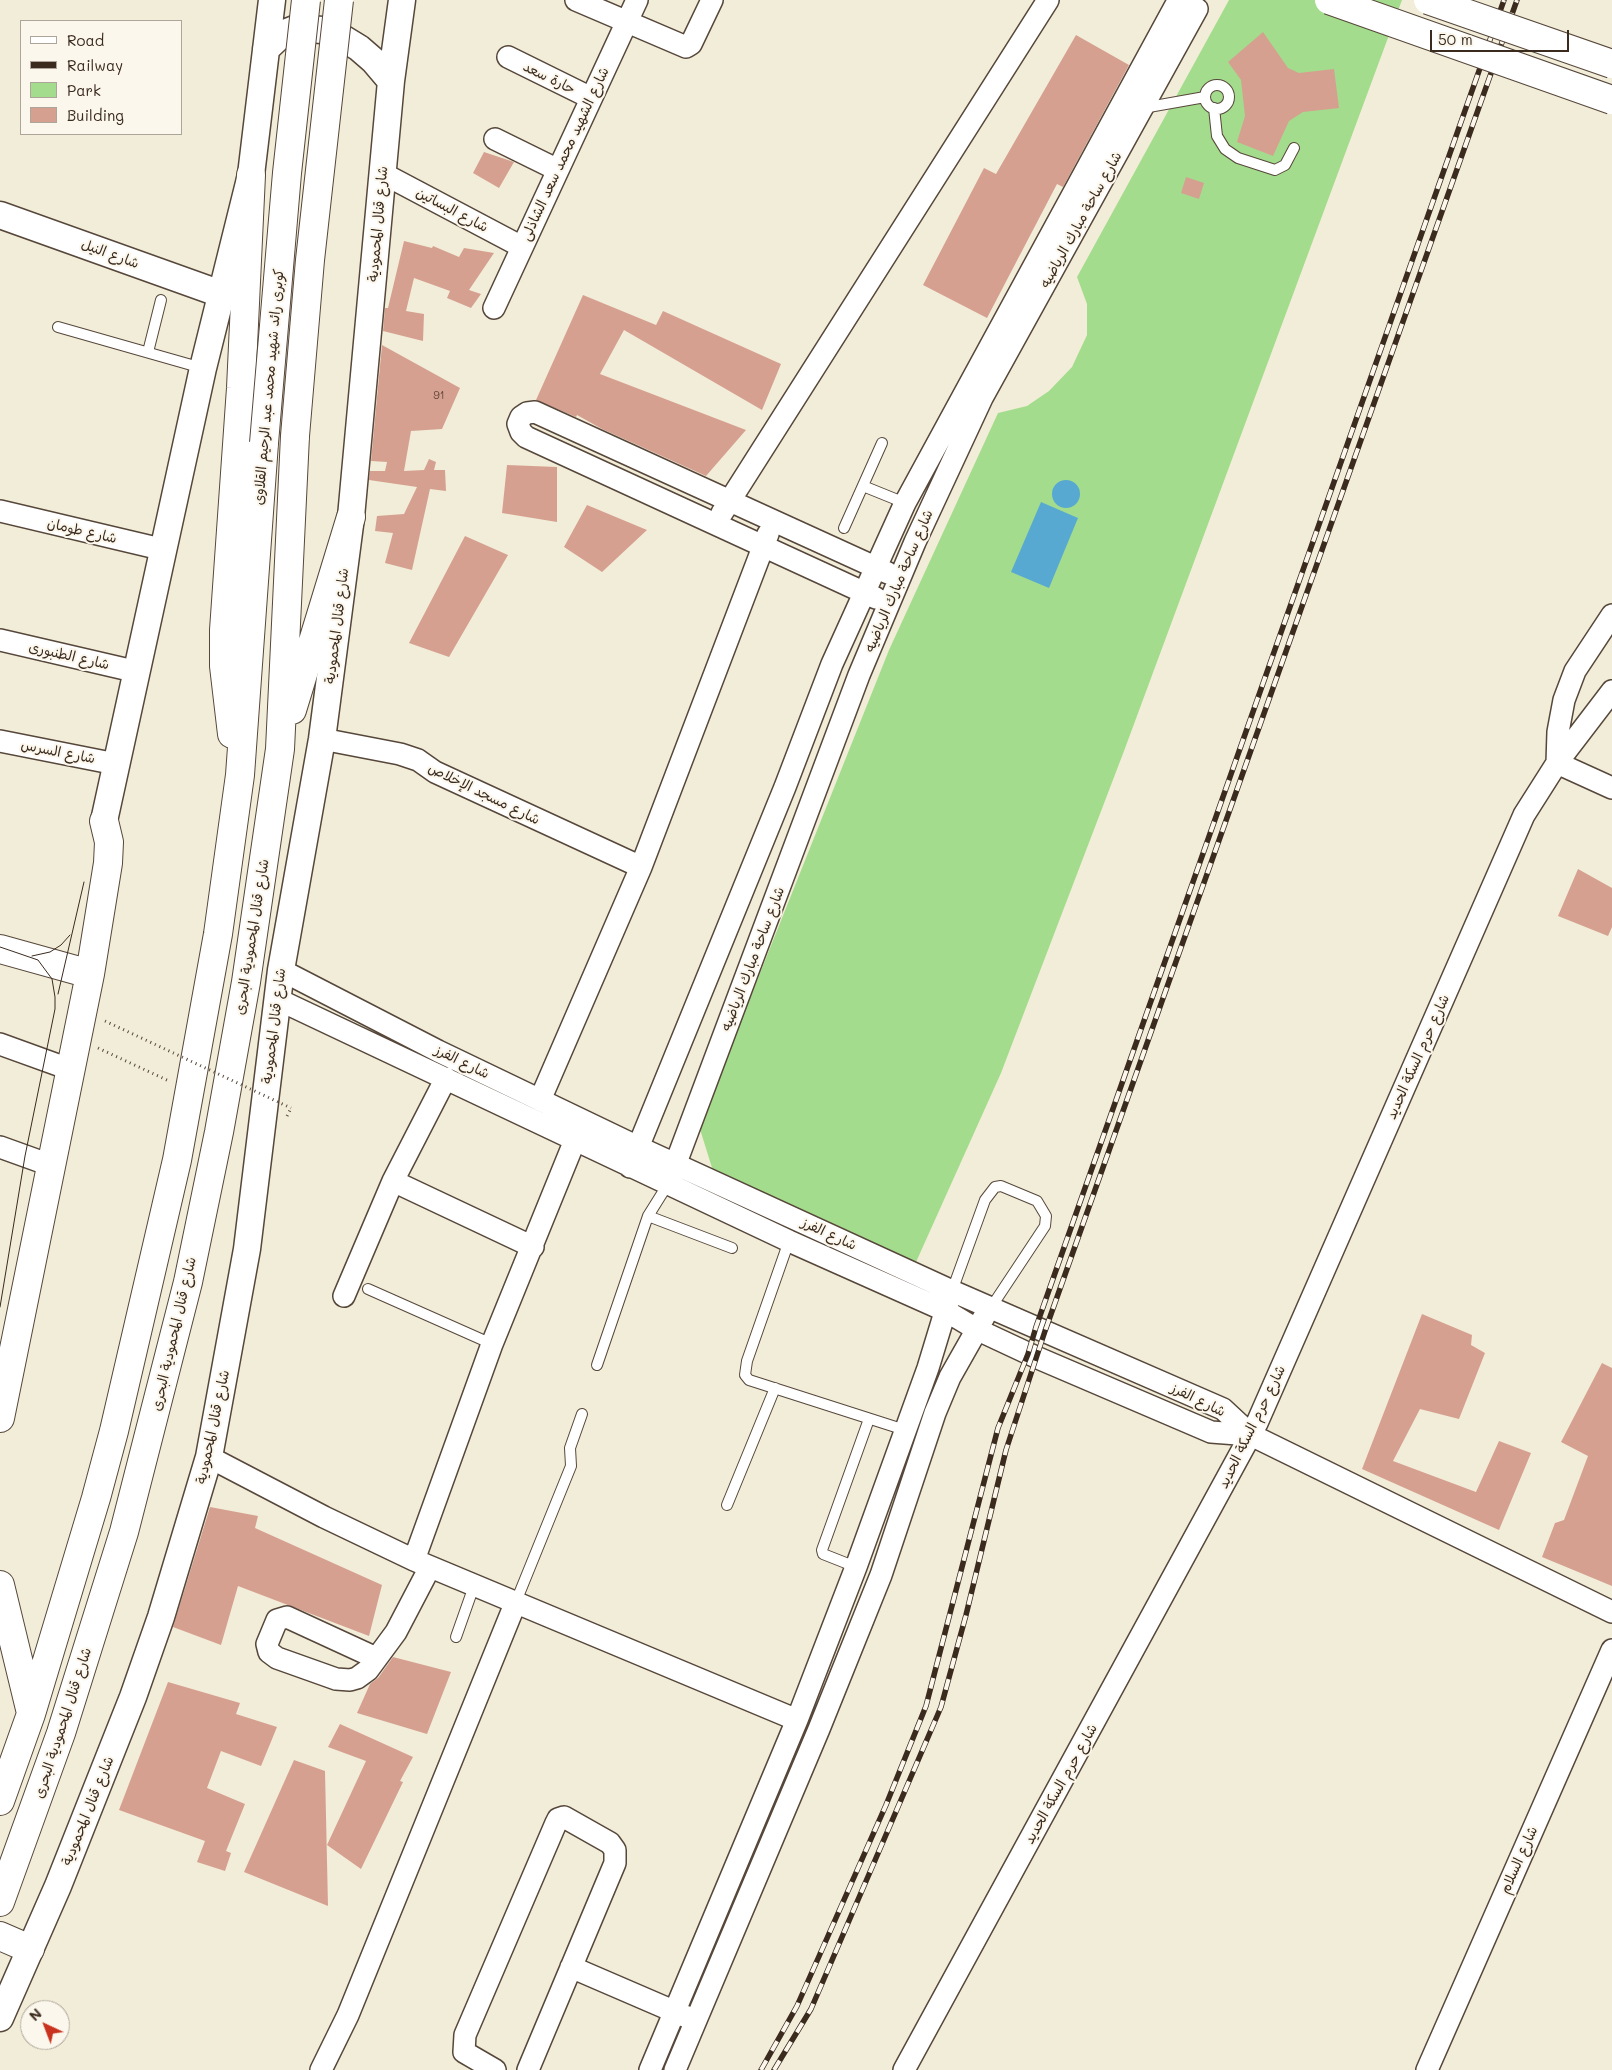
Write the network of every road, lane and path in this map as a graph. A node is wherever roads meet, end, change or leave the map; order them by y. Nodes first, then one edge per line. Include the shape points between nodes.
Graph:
1 (272, 0) edge
2 (306, 0) edge
3 (339, 0) edge
4 (346, 0) edge
5 (402, 0) edge
6 (576, 0) edge
7 (637, 0) edge
8 (712, 0) edge
9 (1048, 0) edge
10 (1177, 0) edge
11 (1329, 0) edge
12 (1428, 0) edge
13 (626, 22) junction
14 (266, 49) junction
15 (508, 57) dead end
16 (1612, 64) edge
17 (391, 81) junction
18 (1205, 97) junction
19 (591, 98) junction
20 (1612, 100) edge
21 (1143, 108) junction
22 (1214, 108) junction
23 (495, 139) dead end
24 (1294, 148) dead end
25 (558, 170) junction
26 (382, 173) junction
27 (250, 175) junction
28 (0, 215) edge
29 (522, 247) junction
30 (221, 294) junction
31 (161, 300) dead end
32 (494, 308) dead end
33 (58, 327) dead end
34 (148, 352) junction
35 (203, 368) junction
36 (882, 443) dead end
37 (864, 486) junction
38 (730, 501) junction
39 (905, 503) junction
40 (0, 511) edge
41 (351, 517) junction
42 (774, 521) junction
43 (715, 524) junction
44 (844, 528) dead end
45 (763, 546) junction
46 (165, 550) junction
47 (876, 567) junction
48 (900, 578) junction
49 (864, 592) junction
50 (889, 604) junction
51 (1612, 615) edge
52 (0, 640) edge
53 (138, 672) junction
54 (1612, 691) edge
55 (322, 739) junction
56 (0, 741) edge
57 (280, 750) junction
58 (1557, 763) junction
59 (116, 764) junction
60 (240, 775) junction
61 (1612, 788) edge
62 (104, 821) joint
63 (641, 867) junction
64 (0, 949) edge
65 (281, 970) junction
66 (90, 974) junction
67 (277, 999) junction
68 (105, 1021) dead end
69 (75, 1040) junction
70 (0, 1044) edge
71 (438, 1051) junction
72 (69, 1069) junction
73 (438, 1075) junction
74 (190, 1091) junction
75 (540, 1100) junction
76 (285, 1121) dead end
77 (575, 1140) junction
78 (0, 1147) edge
79 (638, 1147) junction
80 (676, 1163) junction
81 (50, 1165) junction
82 (630, 1166) junction
83 (393, 1180) junction
84 (668, 1184) junction
85 (648, 1216) junction
86 (789, 1241) junction
87 (533, 1247) junction
88 (732, 1248) dead end
89 (368, 1289) dead end
90 (952, 1291) junction
91 (344, 1296) dead end
92 (992, 1306) junction
93 (946, 1311) junction
94 (8, 1330) edge
95 (976, 1330) junction
96 (492, 1344) junction
97 (597, 1365) dead end
98 (928, 1368) junction
99 (950, 1377) junction
100 (775, 1388) junction
101 (913, 1406) junction
102 (935, 1413) junction
103 (582, 1414) dead end
104 (0, 1418) edge
105 (870, 1419) junction
106 (904, 1430) junction
107 (1250, 1435) junction
108 (209, 1457) junction
109 (727, 1505) dead end
110 (422, 1564) junction
111 (856, 1567) junction
112 (0, 1585) edge
113 (474, 1586) junction
114 (515, 1604) junction
115 (1612, 1612) edge
116 (456, 1637) dead end
117 (1612, 1650) edge
118 (376, 1658) dead end
119 (32, 1714) junction
120 (796, 1720) junction
121 (5, 1774) edge
122 (0, 1801) edge
123 (0, 1902) edge
124 (0, 1936) edge
125 (30, 1948) junction
126 (571, 1968) junction
127 (674, 2012) junction
128 (0, 2018) edge
129 (696, 2021) junction
130 (321, 2070) edge
131 (494, 2070) edge
132 (528, 2070) edge
133 (650, 2070) edge
134 (675, 2070) edge
135 (904, 2070) edge
136 (1427, 2070) edge

1 - 14 street
2 - 4 street via 322,3
2 - 60 main road, كوبرى رائد شهيد محمد عبد الرحيم القلاوى, bridge via 287,173 264,443
3 - 57 main road, bridge via 310,260 295,436
5 - 17 street, شارع قنال المحمودية
6 - 13 street
7 - 13 street, شارع الشهيد محمد سعد الشاذلى
8 - 13 street via 691,44 684,46
9 - 38 street
10 - 21 street, شارع ساحة مبارك الرياضيه via 1197,9
10 - 39 street, شارع ساحة مبارك الرياضيه
11 - 20 main road, bridge
12 - 16 main road, bridge
13 - 19 street, شارع الشهيد محمد سعد الشاذلى
14 - 17 street via 282,34 297,28 322,30 359,48
14 - 27 street
15 - 19 street, حارة سعد
17 - 26 street, شارع قنال المحمودية
18 - 21 lane
18 - 22 lane
18 - 22 lane via 1208,88 1213,86 1226,89 1227,102
19 - 25 street, شارع الشهيد محمد سعد الشاذلى
21 - 48 street, شارع ساحة مبارك الرياضيه via 982,398
22 - 24 lane via 1217,136 1225,149 1238,158 1275,170 1285,165
23 - 25 street
25 - 29 street, شارع الشهيد محمد سعد الشاذلى
26 - 29 street, شارع البساتين
26 - 41 street, شارع قنال المحمودية
27 - 30 street
27 - 60 main road via 246,300 224,630 227,702
28 - 30 street, شارع النيل
29 - 32 street, شارع الشهيد محمد سعد الشاذلى
30 - 35 street
31 - 34 lane
33 - 34 lane
34 - 35 lane
35 - 46 street
36 - 37 lane
37 - 39 lane
37 - 44 lane
38 - 42 street
38 - 43 street
38 - 43 street via 535,412 521,417 518,424 526,437
39 - 47 street, شارع ساحة مبارك الرياضيه
40 - 46 street, شارع طومان
41 - 55 street, شارع قنال المحمودية
41 - 57 main road
42 - 45 street
42 - 47 street
43 - 45 street
45 - 49 street
45 - 63 street
46 - 53 street
47 - 48 street
47 - 49 street, شارع ساحة مبارك الرياضيه
48 - 50 street, شارع ساحة مبارك الرياضيه
49 - 50 street
49 - 79 street, شارع ساحة مبارك الرياضيه
50 - 80 street, شارع ساحة مبارك الرياضيه via 859,675
51 - 58 street via 1575,671 1564,700
52 - 53 street, شارع الطنبورى
53 - 59 street
54 - 58 street, شارع حرم السكة الحديد
55 - 63 street, شارع مسجد الإخلاص via 418,760 435,772
55 - 65 street, شارع قنال المحمودية
56 - 59 street, شارع السرس
57 - 123 main road, شارع قنال المحمودية البحرى via 245,991 181,1310 118,1551 61,1733
58 - 61 street
58 - 107 street, شارع حرم السكة الحديد via 1524,815
59 - 62 street
60 - 74 main road via 218,934
62 - 66 main road via 109,842 108,863
63 - 75 street
64 - 66 main road
65 - 67 street, شارع قنال المحمودية
65 - 71 street, شارع الفرز
66 - 69 main road
67 - 73 street, شارع الفرز
67 - 108 street, شارع قنال المحمودية via 247,1249
68 - 76 path, bridge via 291,1108
69 - 72 main road
69 - 74 path
70 - 72 street
71 - 73 street
71 - 75 street, شارع الفرز
72 - 81 main road
73 - 77 street, شارع الفرز
73 - 83 street
74 - 119 main road via 159,1243 114,1431
75 - 79 street, شارع الفرز
77 - 82 street, شارع الفرز
77 - 87 street
78 - 81 street
79 - 80 street, شارع الفرز
79 - 82 street, شارع ساحة مبارك الرياضيه
80 - 84 street, شارع ساحة مبارك الرياضيه
80 - 90 street, شارع الفرز
81 - 94 main road
82 - 84 street, شارع الفرز
83 - 87 street
83 - 91 street
84 - 85 lane
84 - 86 street, شارع الفرز
85 - 88 lane
85 - 97 lane
86 - 93 street, شارع الفرز
86 - 100 lane via 744,1372 749,1380
87 - 96 street
89 - 96 lane
90 - 92 street, شارع الفرز
90 - 92 lane via 985,1200 1001,1186 1037,1201 1046,1216 1045,1226
90 - 93 street
92 - 95 street
92 - 107 street, شارع الفرز via 1223,1409
93 - 95 street, شارع الفرز
93 - 98 street
94 - 104 main road
95 - 99 street
95 - 107 street, شارع الفرز via 1211,1432
96 - 110 street
98 - 99 street
98 - 101 street
99 - 102 street
100 - 105 lane
100 - 109 lane
101 - 102 street
101 - 106 street
102 - 129 street via 881,1575
103 - 114 lane via 570,1448 571,1466
105 - 106 lane
105 - 111 lane via 822,1550 823,1554
106 - 111 street
107 - 115 street
107 - 135 street, شارع حرم السكة الحديد
108 - 110 street
108 - 125 street, شارع قنال المحمودية via 164,1608 133,1697
110 - 113 street
110 - 118 street via 396,1632
111 - 120 street
112 - 119 main road
113 - 114 street
113 - 116 lane
114 - 120 street
114 - 130 street via 348,2015
117 - 136 street, شارع السلام
119 - 121 main road
120 - 127 street
121 - 122 main road
124 - 125 main road
125 - 128 street, شارع قنال المحمودية
126 - 127 street
126 - 131 street via 616,1856 610,1843 564,1817 556,1823 465,2035 464,2052
126 - 132 street
127 - 129 street
127 - 133 street
129 - 134 street

